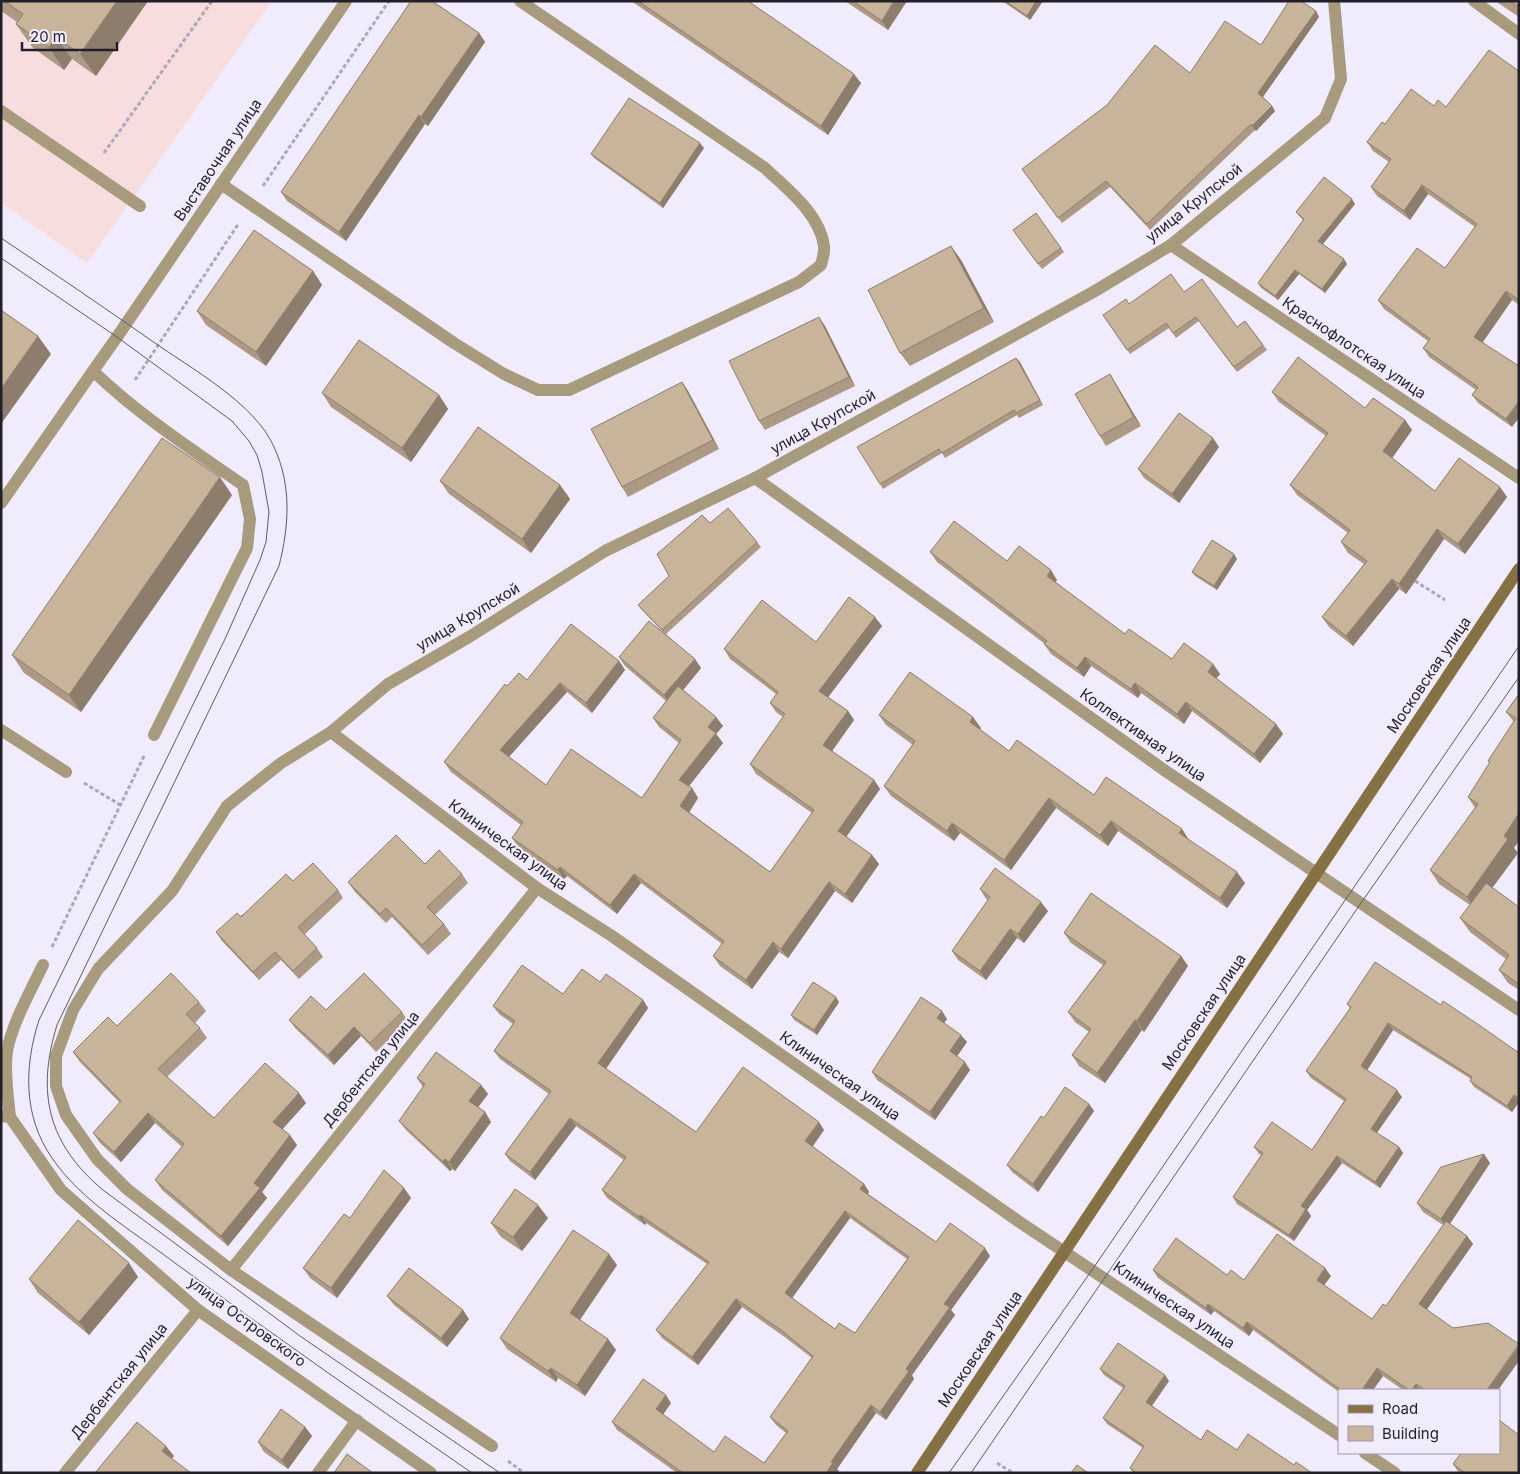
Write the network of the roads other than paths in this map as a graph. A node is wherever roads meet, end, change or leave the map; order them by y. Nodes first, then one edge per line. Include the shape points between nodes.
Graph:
1 (346, 1) edge
2 (520, 1) edge
3 (1334, 1) edge
4 (1474, 1) edge
5 (1519, 34) edge
6 (1, 111) edge
7 (221, 184) junction
8 (140, 206) dead end
9 (1171, 245) junction
10 (94, 372) junction
11 (754, 478) junction
12 (1519, 478) edge
13 (1, 503) edge
14 (1519, 570) edge
15 (1, 730) edge
16 (331, 732) junction
17 (154, 735) road end
18 (66, 772) road end
19 (1316, 874) junction
20 (537, 888) junction
21 (43, 965) road end
22 (1519, 1010) edge
23 (5, 1116) edge
24 (1064, 1251) junction
25 (231, 1270) junction
26 (198, 1310) junction
27 (357, 1420) junction
28 (1338, 1434) edge
29 (492, 1446) dead end
30 (1366, 1454) edge
31 (64, 1473) edge
32 (318, 1473) edge
33 (431, 1473) edge
34 (917, 1473) edge
35 (1395, 1473) edge

1 - 7 street, Выставочная улица
2 - 7 street via 765,168 797,198 816,222 825,247 821,265 799,282 569,390 538,390 504,374 454,343
3 - 9 street, улица Крупской via 1341,79 1325,118
4 - 5 street
6 - 8 street
7 - 10 street, Выставочная улица
9 - 11 street, улица Крупской via 1087,296
9 - 12 street, Краснофлотская улица
10 - 13 street, Выставочная улица
10 - 17 street via 152,422 243,485 250,518 247,548
11 - 16 street, улица Крупской via 605,551 388,684
11 - 19 street, Коллективная улица
14 - 19 street, Московская улица
15 - 18 street
16 - 20 street, Клиническая улица
16 - 25 street, улица Крупской via 281,764 227,806 172,891 98,969 73,1010 56,1056 56,1086 66,1115 97,1158 126,1189
19 - 22 street, Коллективная улица
19 - 24 street, Московская улица
20 - 24 street, Клиническая улица via 612,936
20 - 25 street, Дербентская улица
21 - 23 street via 7,1050
23 - 26 street, улица Островского via 61,1190
24 - 28 street, Клиническая улица
24 - 34 street, Московская улица
25 - 29 street, улица Крупской
26 - 27 street, улица Островского
26 - 31 street, Дербентская улица
27 - 32 street
27 - 33 street, улица Островского
30 - 35 street

